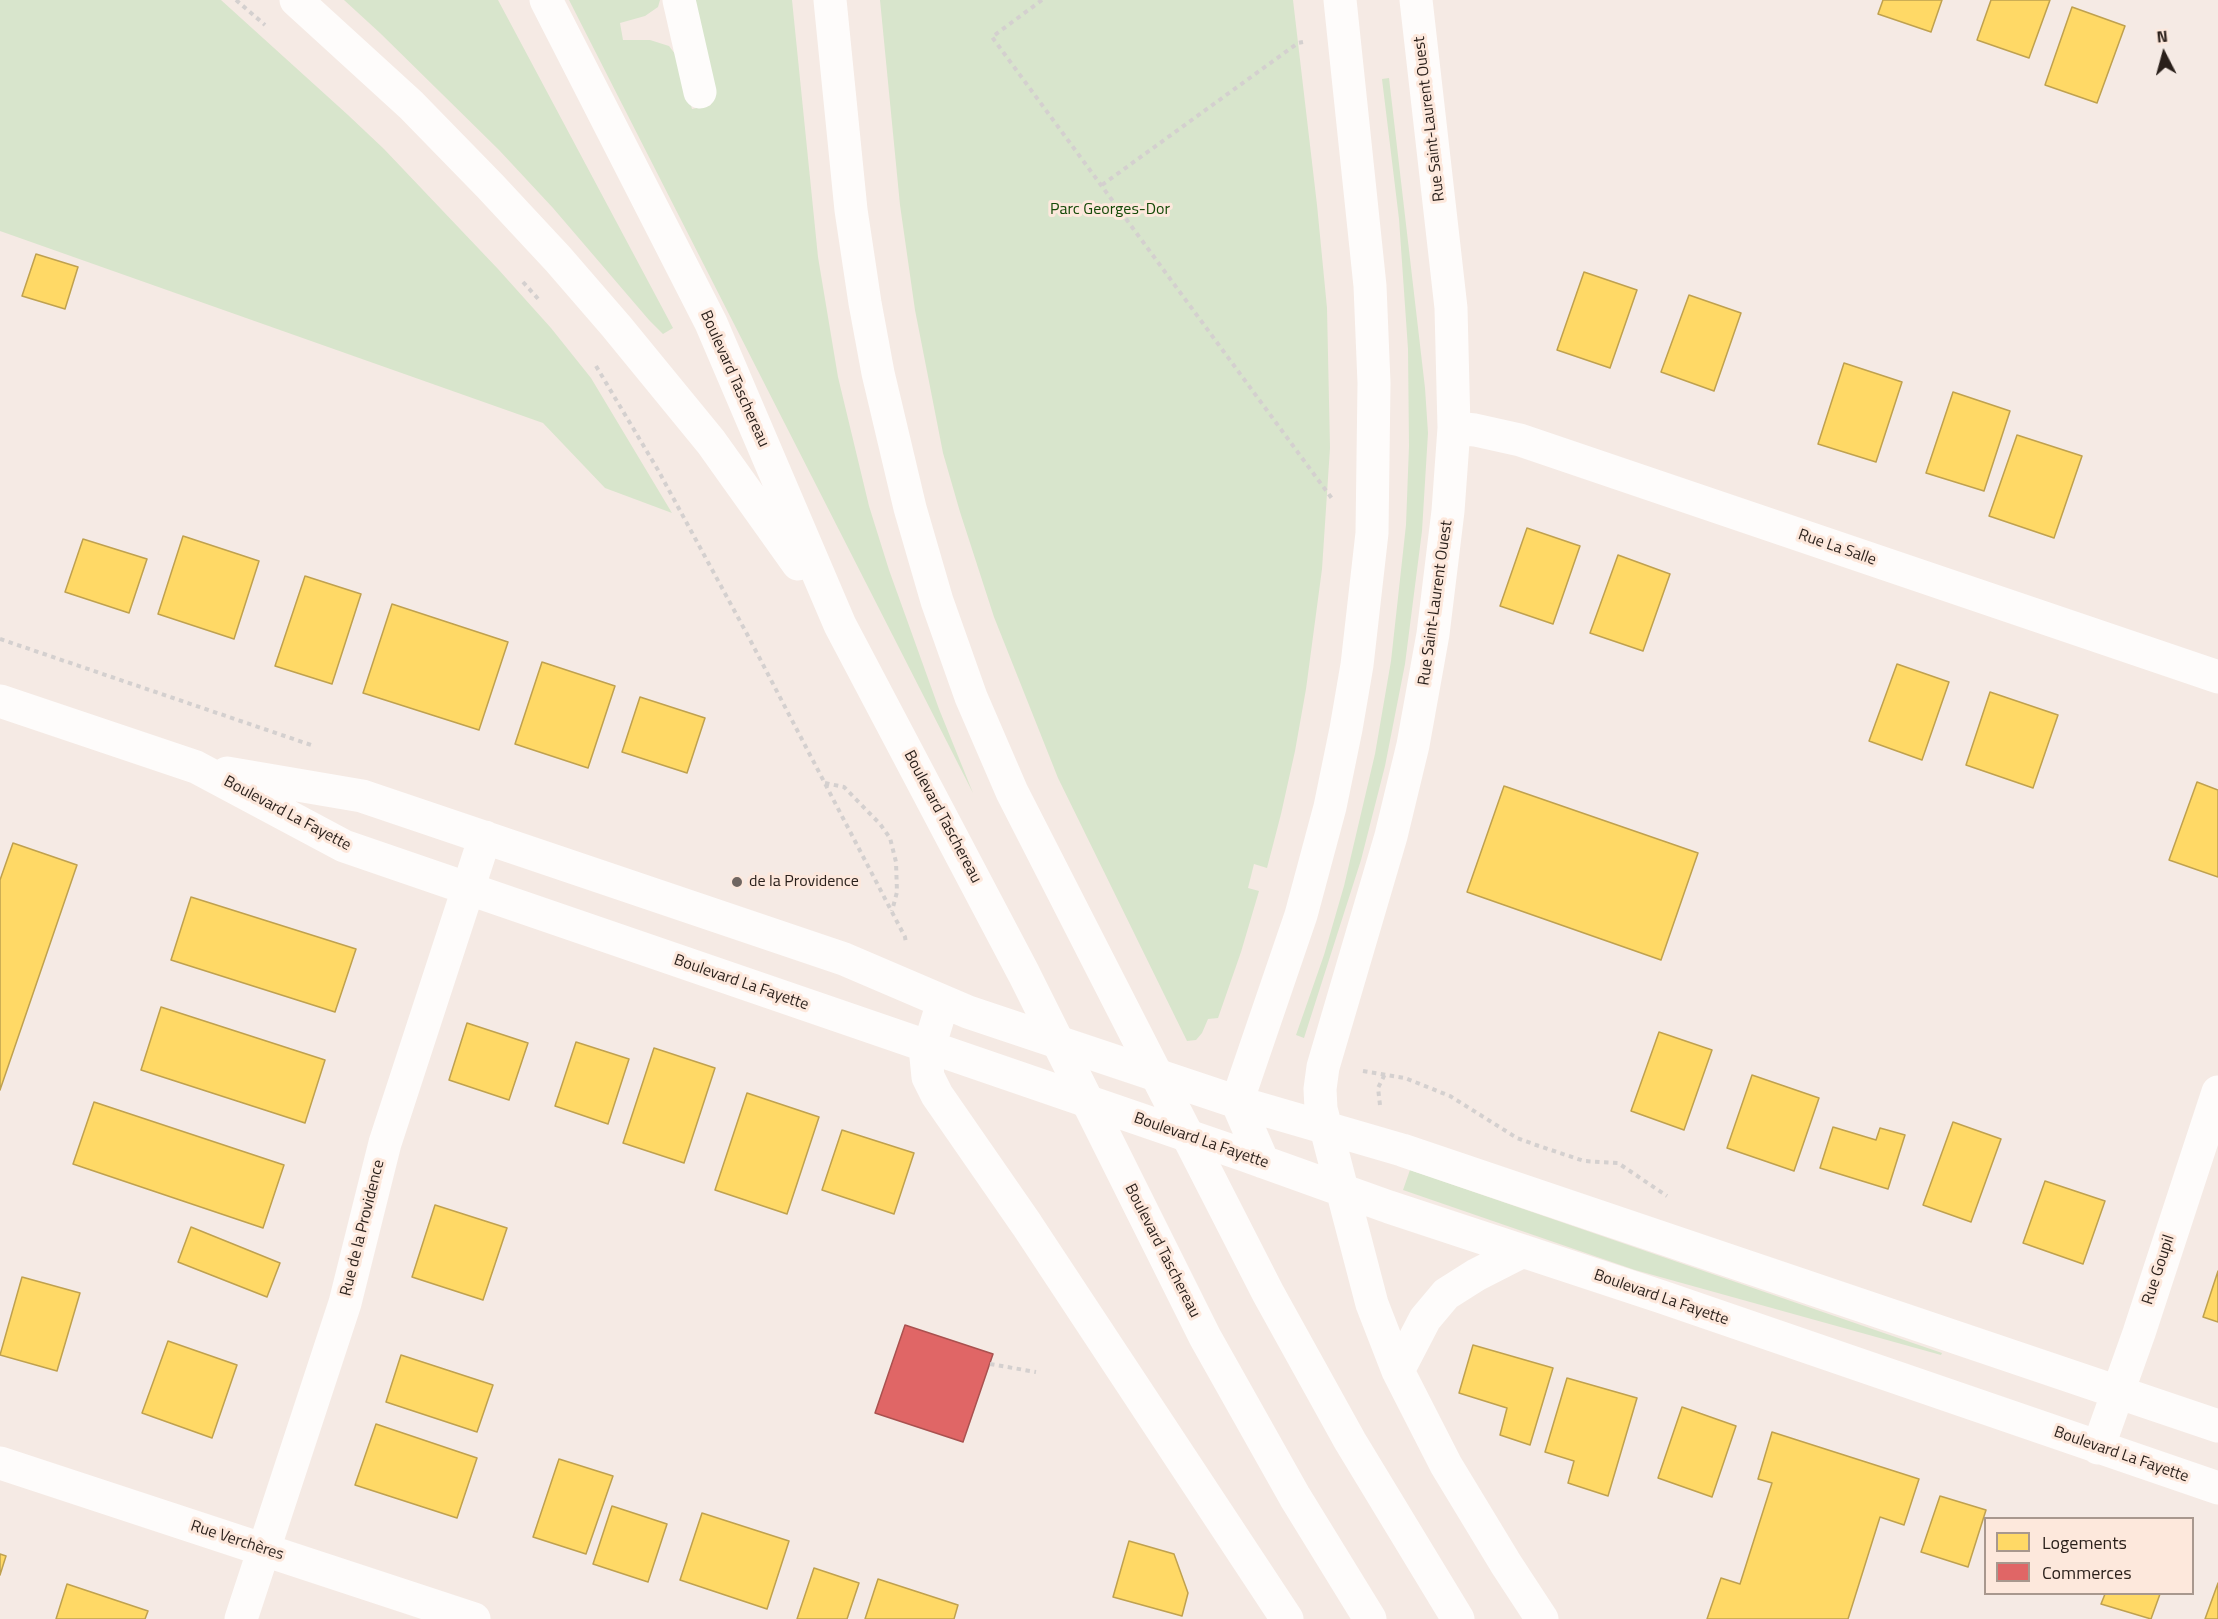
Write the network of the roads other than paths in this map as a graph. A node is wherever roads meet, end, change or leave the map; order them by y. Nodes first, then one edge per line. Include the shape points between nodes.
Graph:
1 (296, 0) edge
2 (546, 0) edge
3 (679, 0) edge
4 (830, 0) edge
5 (1340, 0) edge
6 (1416, 0) edge
7 (700, 92) dead end
8 (1454, 428) junction
9 (840, 626) junction
10 (2218, 676) edge
11 (0, 701) edge
12 (196, 767) junction
13 (485, 837) junction
14 (467, 889) junction
15 (943, 1002) junction
16 (928, 1048) junction
17 (2218, 1092) edge
18 (1237, 1102) junction
19 (1324, 1126) junction
20 (1263, 1162) junction
21 (1343, 1191) junction
22 (1523, 1251) junction
23 (1398, 1371) junction
24 (2118, 1393) junction
25 (2218, 1426) edge
26 (2098, 1448) junction
27 (0, 1463) edge
28 (2218, 1488) edge
29 (265, 1550) junction
30 (241, 1619) edge
31 (474, 1619) edge
32 (1287, 1619) edge
33 (1370, 1619) edge
34 (1458, 1619) edge
35 (1542, 1619) edge

1 - 9 main road via 448,143 616,326 753,498
2 - 9 main road, Boulevard Taschereau via 711,323
3 - 7 main road
4 - 34 main road via 850,199 888,422 937,601 971,698 1007,783 1212,1184 1327,1401
5 - 18 main road via 1372,325 1374,472 1369,569 1346,729 1321,844
6 - 8 main road, Rue Saint-Laurent Ouest via 1451,308
8 - 10 main road, Rue La Salle via 1520,440
8 - 19 main road, Rue Saint-Laurent Ouest via 1442,568 1424,687 1397,815 1323,1066 1320,1089
9 - 33 main road, Boulevard Taschereau via 1024,974 1205,1337 1295,1497
11 - 12 main road, Boulevard La Fayette
12 - 13 main road, Boulevard La Fayette via 363,796
12 - 14 main road, Boulevard La Fayette via 344,846
13 - 14 main road, Rue de la Providence
13 - 15 main road, Boulevard La Fayette via 844,959
14 - 16 main road, Boulevard La Fayette
14 - 29 main road, Rue de la Providence via 385,1143 345,1303
15 - 16 main road
15 - 18 main road, Boulevard La Fayette
16 - 20 main road, Boulevard La Fayette
16 - 32 main road via 928,1077 944,1106
17 - 24 main road, Rue Goupil
18 - 19 main road, Boulevard La Fayette
18 - 20 main road
19 - 21 main road, Rue Saint-Laurent Ouest
19 - 24 main road, Boulevard La Fayette
20 - 21 main road, Boulevard La Fayette
21 - 22 main road, Boulevard La Fayette
21 - 23 main road via 1372,1304
22 - 23 main road via 1446,1294 1425,1319
22 - 26 main road, Boulevard La Fayette
23 - 35 main road via 1446,1465
24 - 25 main road, Boulevard La Fayette
24 - 26 main road, Rue Goupil
26 - 28 main road, Boulevard La Fayette
27 - 29 main road, Rue Verchères
29 - 30 main road, Rue de la Providence
29 - 31 main road, Rue Verchères

